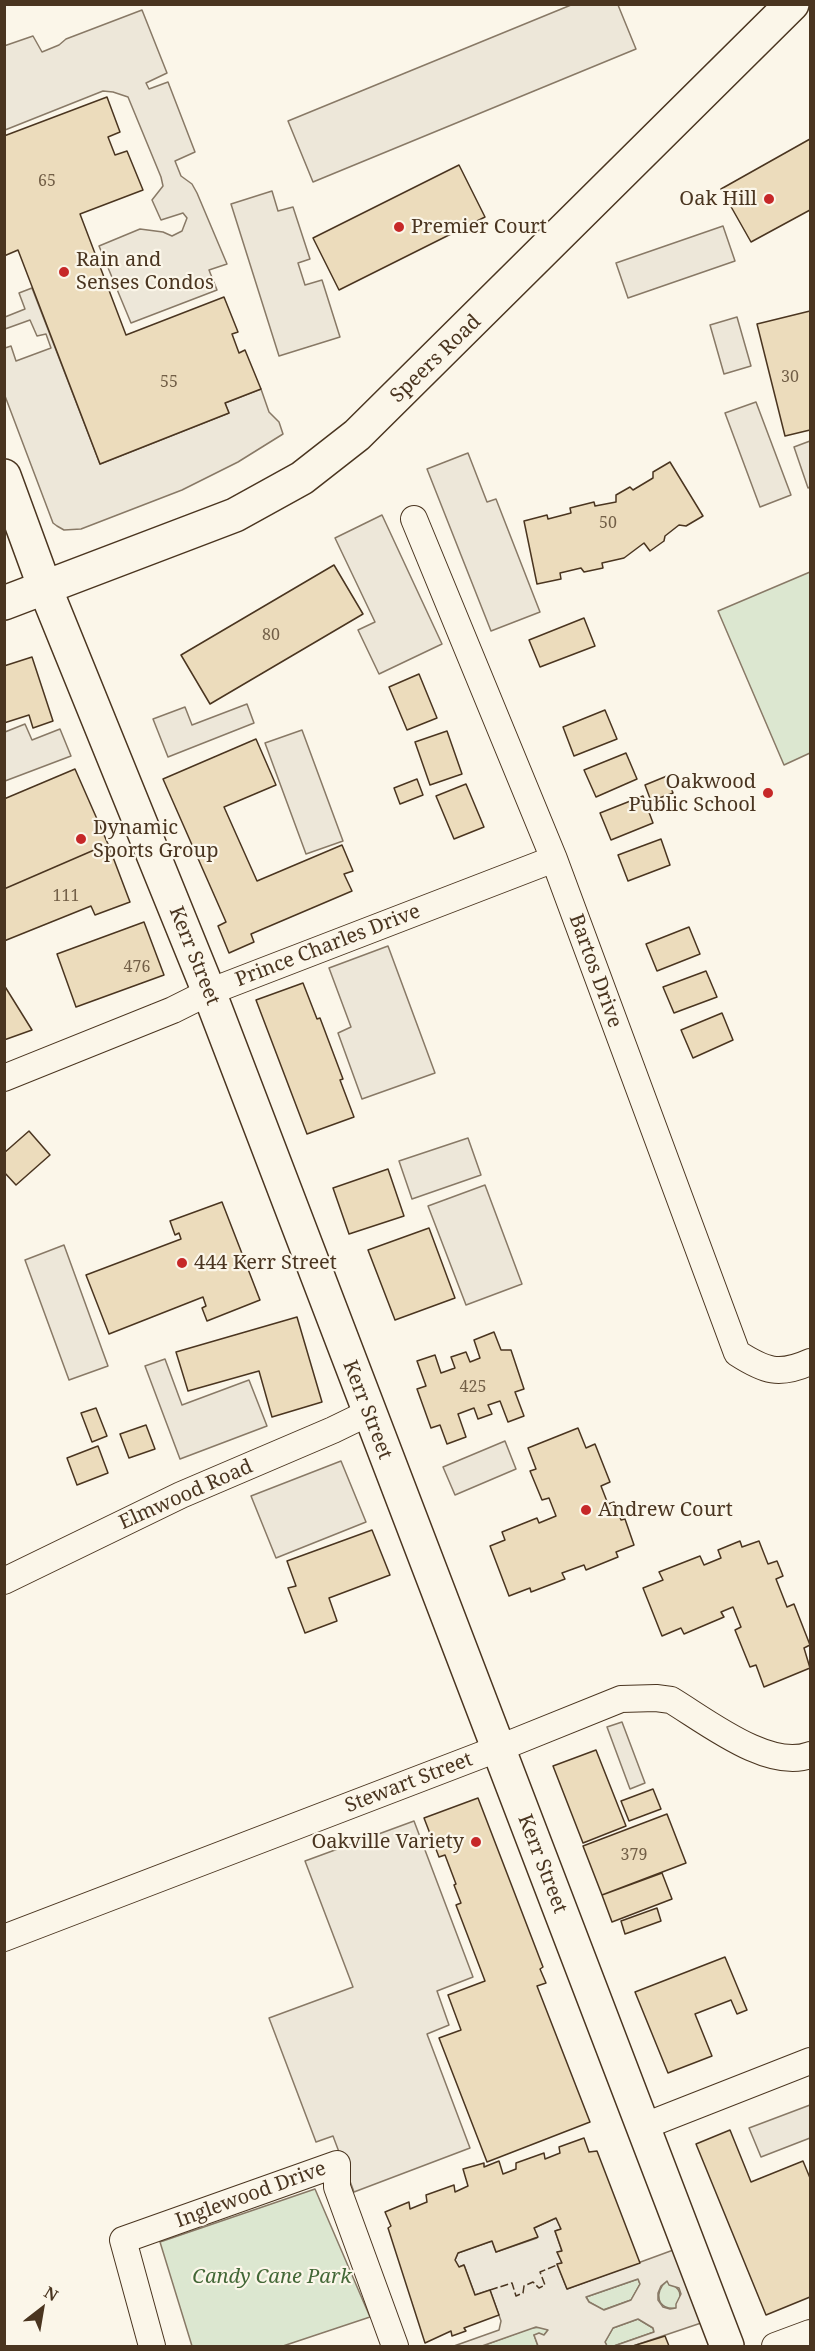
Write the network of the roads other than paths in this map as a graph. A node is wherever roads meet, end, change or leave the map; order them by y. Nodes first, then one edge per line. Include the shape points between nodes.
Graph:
1 (792, 4) edge
2 (4, 476) edge
3 (414, 519) dead end
4 (45, 588) junction
5 (4, 603) edge
6 (554, 860) junction
7 (209, 992) junction
8 (4, 1078) edge
9 (810, 1362) edge
10 (368, 1413) junction
11 (4, 1581) edge
12 (497, 1749) junction
13 (810, 1755) edge
14 (4, 1938) edge
15 (810, 2061) edge
16 (642, 2127) junction
17 (810, 2333) edge
18 (152, 2346) edge
19 (395, 2346) edge
20 (727, 2346) edge
21 (775, 2346) edge

1 - 4 main road, Speers Road via 442,353 348,442 302,478 235,515
2 - 4 main road, Kerr Street
3 - 6 street, Bartos Drive
4 - 5 main road, Speers Road
4 - 7 main road, Kerr Street
6 - 7 street, Prince Charles Drive
6 - 9 street, Bartos Drive via 737,1353 760,1368 791,1370
7 - 8 street, Prince Charles Drive
7 - 10 main road, Kerr Street
10 - 11 street, Elmwood Road via 181,1495
10 - 12 main road, Kerr Street
12 - 13 street, Stewart Street via 621,1699 656,1698 671,1700 760,1752 783,1759
12 - 14 street, Stewart Street
12 - 16 main road, Kerr Street
15 - 16 street
16 - 20 main road, Kerr Street
17 - 21 street
18 - 19 street, Inglewood Drive via 123,2240 337,2164 337,2187

